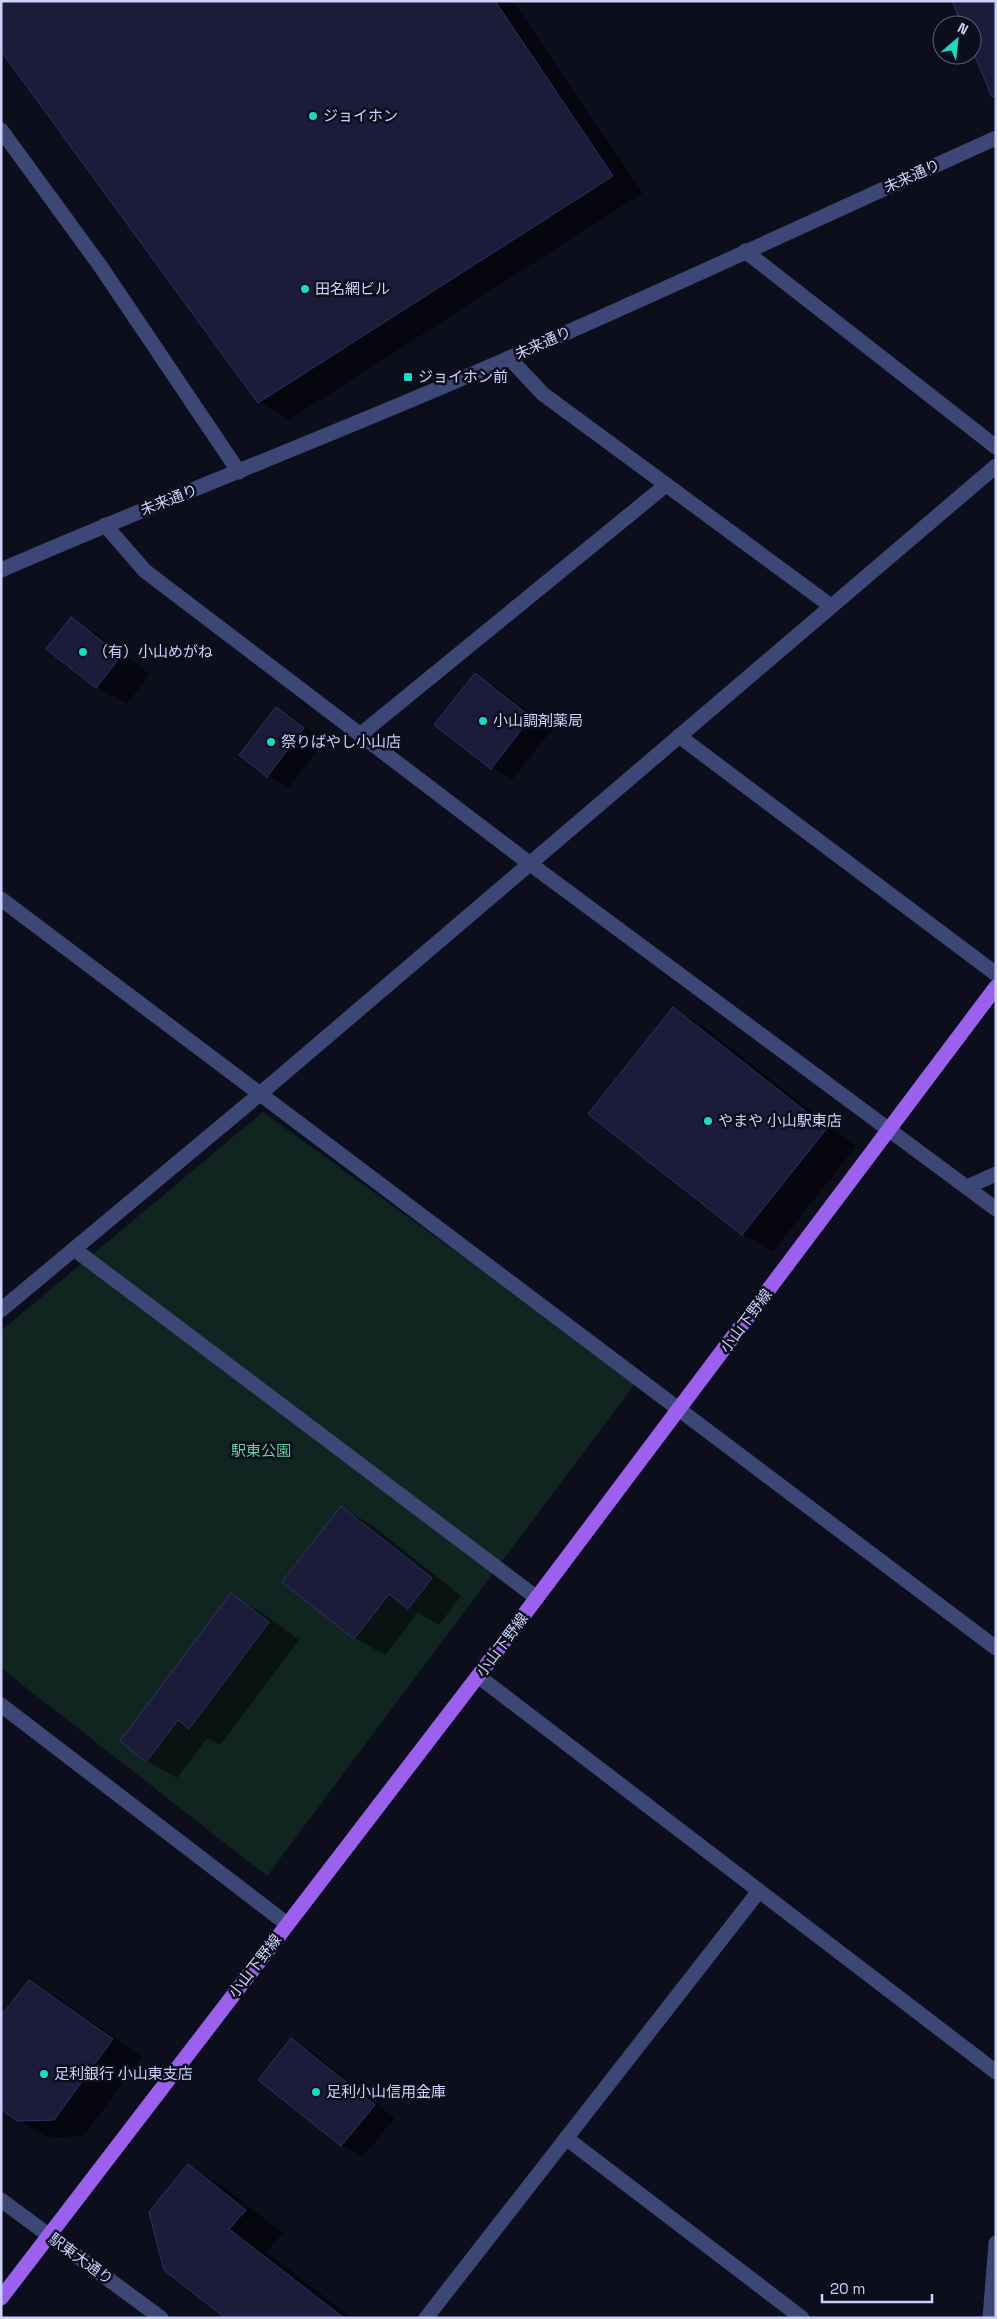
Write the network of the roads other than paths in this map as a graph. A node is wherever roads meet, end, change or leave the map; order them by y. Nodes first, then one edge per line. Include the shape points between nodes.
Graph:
1 (1, 130) edge
2 (996, 138) edge
3 (745, 251) junction
4 (509, 358) junction
5 (996, 447) edge
6 (996, 466) edge
7 (239, 472) junction
8 (666, 485) junction
9 (105, 525) junction
10 (1, 570) edge
11 (831, 606) junction
12 (361, 734) junction
13 (679, 736) junction
14 (529, 863) junction
15 (4, 906) edge
16 (996, 974) edge
17 (996, 987) edge
18 (261, 1093) junction
19 (888, 1130) junction
20 (996, 1174) edge
21 (968, 1188) junction
22 (996, 1209) edge
23 (74, 1249) junction
24 (1, 1310) edge
25 (681, 1409) junction
26 (537, 1598) junction
27 (996, 1648) edge
28 (478, 1676) junction
29 (1, 1705) edge
30 (759, 1891) junction
31 (287, 1924) junction
32 (996, 2072) edge
33 (566, 2138) junction
34 (1, 2200) edge
35 (48, 2235) junction
36 (996, 2243) edge
37 (1, 2298) edge
38 (161, 2318) edge
39 (426, 2318) edge
40 (802, 2318) edge
41 (990, 2318) edge

1 - 7 street via 101,267
2 - 3 street, 未来通り
3 - 4 street, 未来通り
3 - 5 street
4 - 7 street, 未来通り
4 - 8 street via 544,394
6 - 11 street
7 - 9 street, 未来通り
8 - 11 street
8 - 12 street
9 - 10 street, 未来通り
9 - 12 street via 145,571
11 - 13 street
12 - 14 street
13 - 14 street
13 - 16 street
14 - 18 street
14 - 19 street
15 - 18 street
17 - 19 main road, 小山下野線
18 - 23 street
18 - 25 street
19 - 21 street
19 - 25 main road, 小山下野線
20 - 21 street
21 - 22 street
23 - 24 street
23 - 26 street
25 - 26 main road, 小山下野線
25 - 27 street
26 - 28 main road, 小山下野線
28 - 30 street
28 - 31 main road, 小山下野線
29 - 31 street
30 - 32 street
30 - 33 street
31 - 35 main road, 小山下野線
33 - 39 street
33 - 40 street
34 - 35 street, 駅東大通り
35 - 37 main road, 小山下野線
35 - 38 street, 駅東大通り
36 - 41 street

